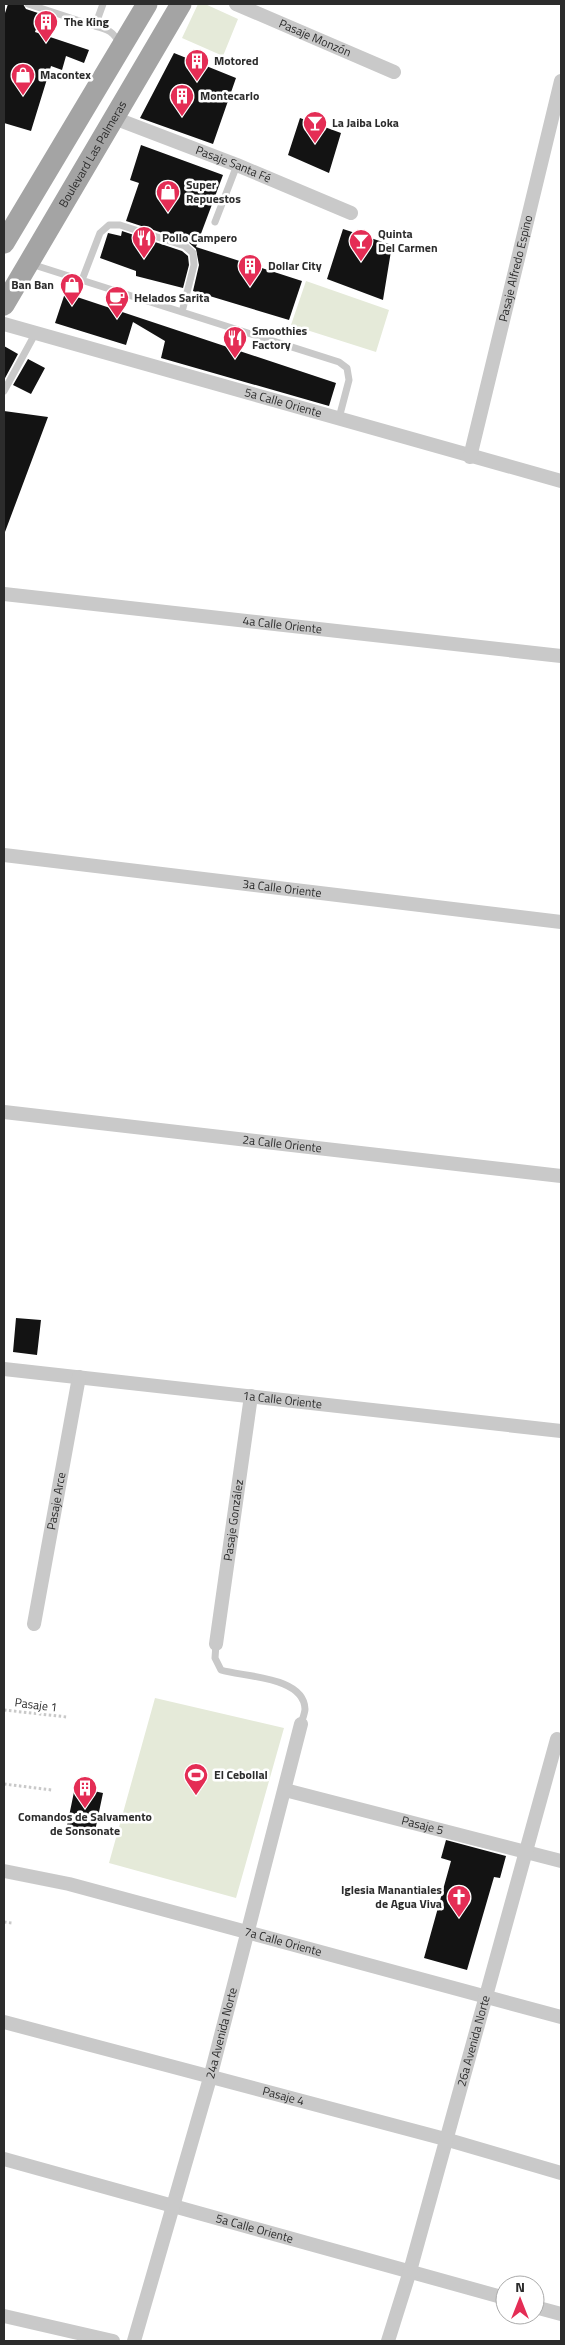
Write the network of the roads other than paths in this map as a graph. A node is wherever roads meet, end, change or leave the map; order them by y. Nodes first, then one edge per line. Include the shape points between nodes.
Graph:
1 (28, 4) edge
2 (103, 4) edge
3 (147, 4) edge
4 (181, 4) edge
5 (236, 4) edge
6 (95, 26) junction
7 (120, 50) junction
8 (394, 72) dead end
9 (561, 81) edge
10 (114, 118) junction
11 (237, 165) junction
12 (352, 213) dead end
13 (215, 222) dead end
14 (4, 243) edge
15 (28, 263) junction
16 (82, 280) junction
17 (4, 305) edge
18 (182, 312) junction
19 (4, 324) edge
20 (36, 334) junction
21 (4, 391) edge
22 (339, 418) junction
23 (470, 457) junction
24 (561, 482) edge
25 (4, 594) edge
26 (561, 656) edge
27 (4, 855) edge
28 (561, 922) edge
29 (4, 1112) edge
30 (561, 1176) edge
31 (4, 1368) edge
32 (79, 1377) junction
33 (251, 1396) junction
34 (561, 1431) edge
35 (34, 1624) dead end
36 (216, 1644) joint
37 (301, 1724) joint
38 (557, 1739) dead end
39 (285, 1790) junction
40 (525, 1851) junction
41 (561, 1861) edge
42 (4, 1871) edge
43 (247, 1933) junction
44 (485, 1996) junction
45 (561, 2017) edge
46 (4, 2022) edge
47 (210, 2078) junction
48 (446, 2139) junction
49 (4, 2159) edge
50 (561, 2173) edge
51 (173, 2206) junction
52 (410, 2271) junction
53 (495, 2295) edge
54 (545, 2310) edge
55 (561, 2314) edge
56 (4, 2316) edge
57 (113, 2341) edge
58 (134, 2341) edge
59 (388, 2341) edge

1 - 6 lane
2 - 6 lane
3 - 7 main road
4 - 10 main road, Boulevard Las Palmeras
5 - 8 street, Pasaje Monzón
6 - 7 lane via 115,35
7 - 14 main road
9 - 23 street, Pasaje Alfredo Espino
10 - 11 street, Pasaje Santa Fé
10 - 15 main road, Boulevard Las Palmeras
11 - 12 street, Pasaje Santa Fé
11 - 13 lane
15 - 16 lane
15 - 17 main road, Boulevard Las Palmeras
16 - 18 lane
16 - 18 lane via 100,233 109,226 139,231 184,246 193,254 194,266
18 - 22 lane via 339,362 348,368
19 - 20 street, 5a Calle Oriente
20 - 21 lane
20 - 22 street, 5a Calle Oriente
22 - 23 street, 5a Calle Oriente
23 - 24 street, 5a Calle Oriente
25 - 26 street, 4a Calle Oriente
27 - 28 street, 3a Calle Oriente
29 - 30 street, 2a Calle Oriente
31 - 32 street, 1a Calle Oriente
32 - 33 street, 1a Calle Oriente
32 - 35 street, Pasaje Arce
33 - 34 street, 1a Calle Oriente
33 - 36 street, Pasaje González
36 - 37 lane via 215,1658 221,1670 272,1680 289,1686 301,1697 305,1708
37 - 39 street, 24a Avenida Norte
38 - 40 street, 26a Avenida Norte
39 - 40 street, Pasaje 5
39 - 43 street, 24a Avenida Norte
40 - 41 street, Pasaje 5
40 - 44 street, 26a Avenida Norte
42 - 43 street, 7a Calle Oriente via 69,1884
43 - 44 street, 7a Calle Oriente
43 - 47 street, 24a Avenida Norte
44 - 45 street, 7a Calle Oriente
44 - 48 street, 26a Avenida Norte
46 - 47 street, Pasaje 4
47 - 48 street, Pasaje 4
47 - 51 street, 24a Avenida Norte
48 - 50 street, Pasaje 4
48 - 52 street, 26a Avenida Norte
49 - 51 street, 5a Calle Oriente
51 - 52 street, 5a Calle Oriente
51 - 58 street, 24a Avenida Norte
52 - 53 street, 5a Calle Oriente
52 - 59 street, 26a Avenida Norte
54 - 55 street
56 - 57 street

